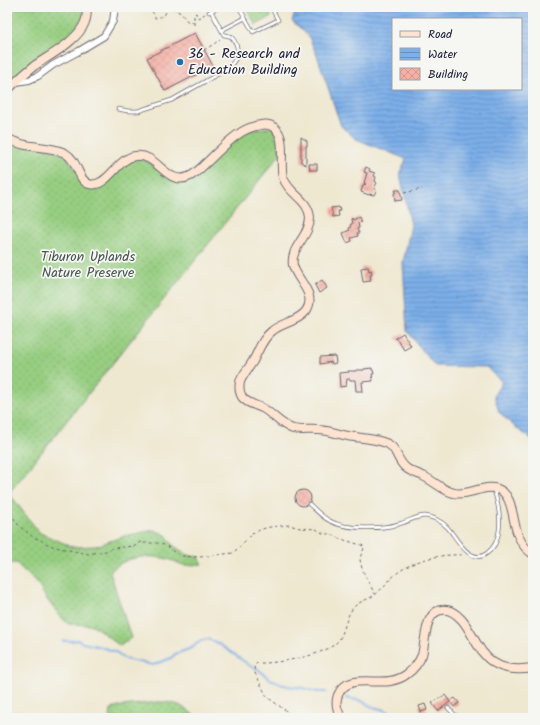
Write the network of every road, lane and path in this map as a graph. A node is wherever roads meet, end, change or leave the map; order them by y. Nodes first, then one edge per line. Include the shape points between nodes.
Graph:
1 (87, 7) edge
2 (115, 7) edge
3 (129, 7) edge
4 (168, 7) edge
5 (174, 7) edge
6 (219, 7) edge
7 (239, 7) edge
8 (271, 7) edge
9 (141, 8) edge
10 (210, 12) junction
11 (245, 18) junction
12 (194, 22) junction
13 (194, 25) dead end
14 (222, 30) junction
15 (224, 35) junction
16 (204, 50) dead end
17 (16, 82) junction
18 (7, 91) edge
19 (118, 109) dead end
20 (7, 138) edge
21 (422, 189) dead end
22 (404, 193) dead end
23 (494, 488) junction
24 (309, 504) dead end
25 (7, 508) edge
26 (533, 554) edge
27 (471, 555) junction
28 (375, 594) junction
29 (533, 668) edge
30 (448, 708) dead end
31 (296, 718) edge
32 (342, 718) edge
33 (458, 718) edge

1 - 17 street via 85,24 78,34
2 - 17 street via 113,21 104,36 38,76
3 - 9 path
4 - 9 path via 164,16 155,18 149,9
5 - 12 path via 188,22
6 - 10 lane
7 - 11 lane
8 - 11 lane via 278,20 253,32
10 - 12 path via 198,18 196,13 194,14
10 - 14 lane
11 - 14 lane
12 - 13 path
14 - 15 lane
15 - 16 path
15 - 19 lane via 233,38 238,48 233,64 226,69 172,100 138,111
17 - 18 street
20 - 23 street via 16,143 68,154 82,179 92,184 102,182 122,162 135,156 145,156 174,177 186,178 196,173 242,131 261,124 273,127 278,131 281,140 284,182 306,206 310,216 309,227 295,252 293,262 295,271 308,293 309,302 304,313 277,327 264,339 241,380 239,388 242,396 292,429 321,430 386,443 393,448 407,469 450,492 462,494
21 - 22 path
23 - 26 street via 507,497 519,538
23 - 27 lane via 498,508 497,539 484,555
24 - 27 lane via 331,522 342,526 386,527 420,516 436,519 446,526
25 - 28 path via 19,526 34,538 55,547 88,554 135,546 140,542 167,546 182,556 200,557 233,553 253,533 270,527 316,529 324,534 364,546 360,558
27 - 28 path via 439,556 420,561 400,571
28 - 31 path via 355,606 349,614 338,642 328,649 293,659 257,663 254,666 267,697
29 - 32 street via 508,669 494,664 481,651 460,618 450,611 440,611 430,620 421,655 410,672 390,681 353,683 340,691 336,703
30 - 33 lane

